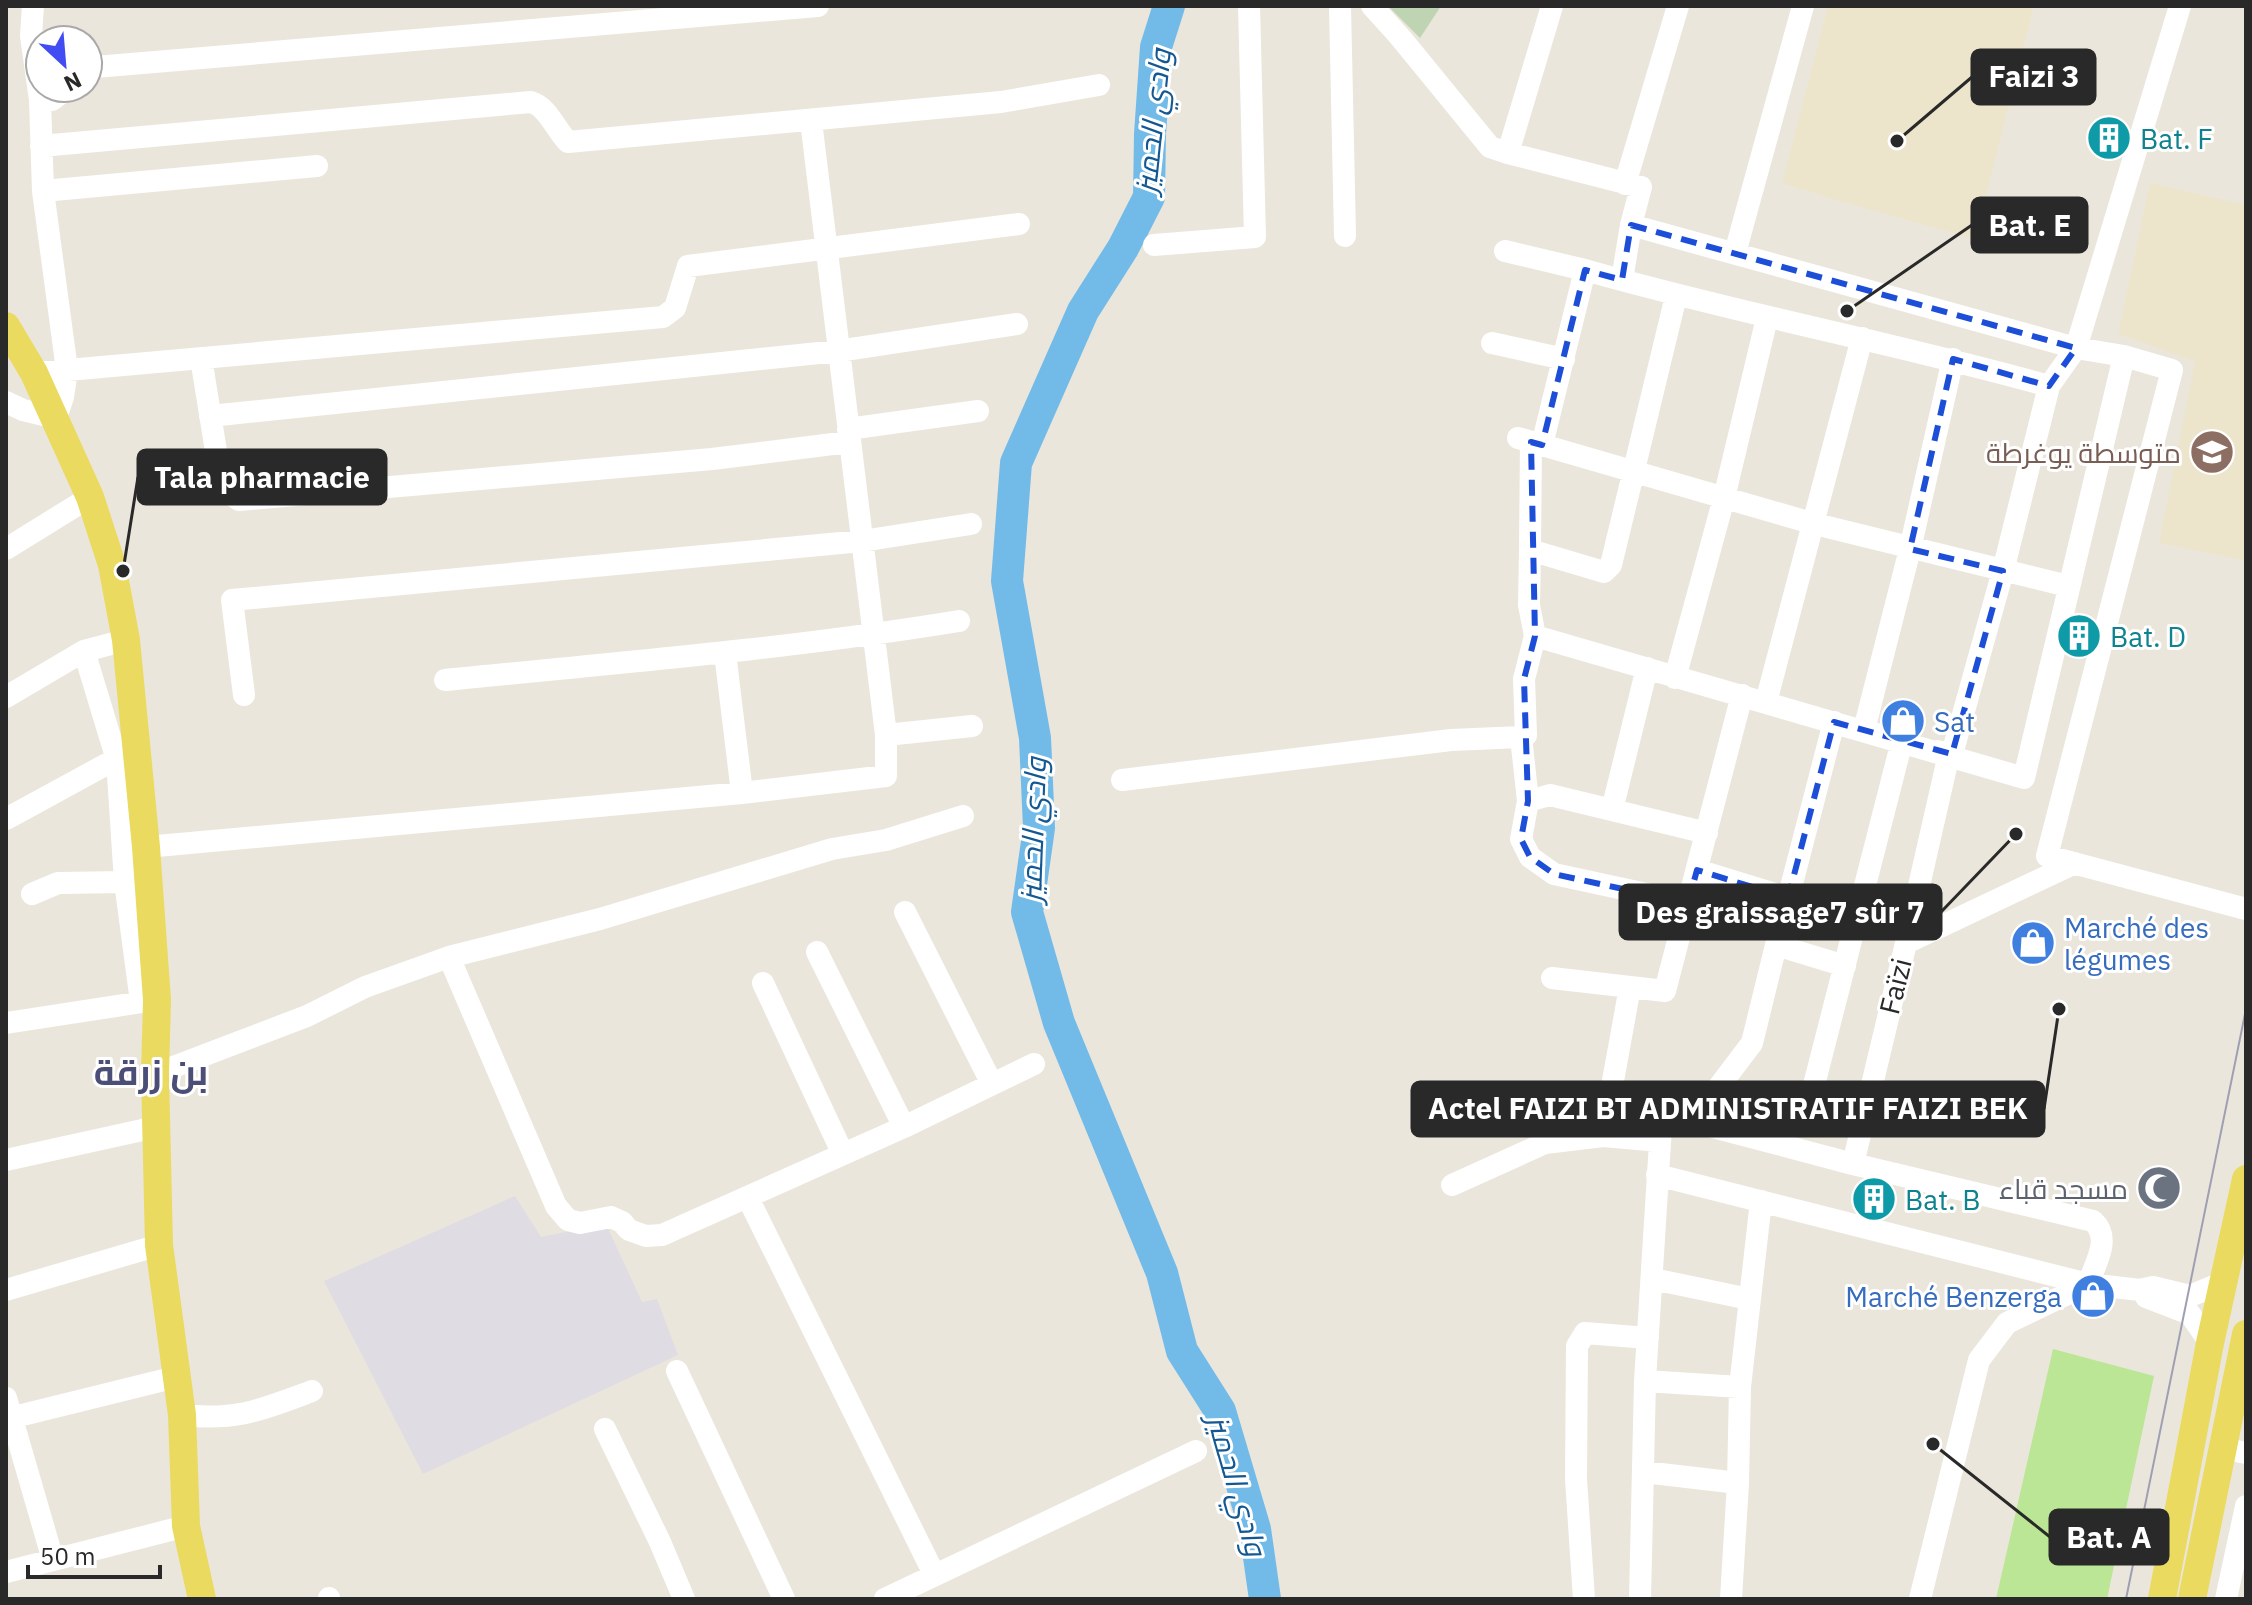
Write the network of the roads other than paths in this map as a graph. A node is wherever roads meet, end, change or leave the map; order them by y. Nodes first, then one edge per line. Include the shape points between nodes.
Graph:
1 (818, 6) edge
2 (1249, 6) edge
3 (1340, 6) edge
4 (1372, 6) edge
5 (1552, 6) edge
6 (1678, 6) edge
7 (1803, 6) edge
8 (2180, 6) edge
9 (104, 66) edge
10 (1099, 85) dead end
11 (40, 104) edge
12 (811, 121) junction
13 (41, 146) junction
14 (1508, 153) junction
15 (317, 166) dead end
16 (1625, 184) junction
17 (43, 191) junction
18 (1019, 224) dead end
19 (1631, 225) junction
20 (1345, 236) dead end
21 (1154, 245) dead end
22 (826, 248) junction
23 (1505, 251) dead end
24 (1735, 253) junction
25 (1585, 270) junction
26 (1622, 280) junction
27 (1676, 296) junction
28 (1767, 318) junction
29 (1017, 324) dead end
30 (6, 326) edge
31 (1862, 338) junction
32 (1492, 343) dead end
33 (2076, 348) junction
34 (838, 351) junction
35 (2124, 356) junction
36 (201, 358) junction
37 (1564, 359) junction
38 (1953, 359) junction
39 (67, 370) junction
40 (34, 373) junction
41 (2049, 386) junction
42 (6, 402) edge
43 (978, 411) dead end
44 (210, 416) junction
45 (56, 418) junction
46 (848, 436) junction
47 (1530, 442) junction
48 (1633, 473) junction
49 (90, 497) junction
50 (1724, 498) junction
51 (971, 524) dead end
52 (1815, 524) junction
53 (862, 541) junction
54 (6, 549) edge
55 (1910, 549) junction
56 (1530, 550) junction
57 (2003, 571) junction
58 (2068, 586) junction
59 (959, 621) dead end
60 (873, 635) junction
61 (1535, 636) junction
62 (126, 640) junction
63 (84, 651) junction
64 (725, 653) junction
65 (1647, 668) junction
66 (1675, 678) junction
67 (445, 680) dead end
68 (244, 695) dead end
69 (1742, 695) junction
70 (6, 697) edge
71 (1766, 702) junction
72 (1834, 722) junction
73 (972, 726) dead end
74 (1864, 730) junction
75 (886, 735) junction
76 (1521, 737) junction
77 (1902, 741) junction
78 (126, 754) junction
79 (1949, 754) junction
80 (1122, 780) dead end
81 (742, 793) junction
82 (1528, 801) junction
83 (1612, 810) junction
84 (963, 816) dead end
85 (6, 819) edge
86 (1707, 833) junction
87 (146, 847) junction
88 (2075, 863) junction
89 (1697, 870) junction
90 (125, 882) junction
91 (32, 894) dead end
92 (1788, 898) junction
93 (1688, 903) junction
94 (2246, 909) edge
95 (905, 912) dead end
96 (1906, 943) junction
97 (1776, 945) junction
98 (817, 952) dead end
99 (449, 957) junction
100 (1845, 966) junction
101 (1552, 978) dead end
102 (763, 983) dead end
103 (1630, 987) junction
104 (149, 1001) junction
105 (6, 1023) edge
106 (1034, 1064) dead end
107 (155, 1074) junction
108 (992, 1084) junction
109 (1814, 1085) dead end
110 (1693, 1121) junction
111 (156, 1127) junction
112 (904, 1127) junction
113 (1603, 1136) junction
114 (1660, 1141) junction
115 (842, 1152) junction
116 (6, 1160) edge
117 (1853, 1164) junction
118 (1657, 1175) junction
119 (2246, 1179) edge
120 (1452, 1185) dead end
121 (748, 1198) junction
122 (1761, 1201) junction
123 (159, 1245) junction
124 (2066, 1278) junction
125 (1653, 1279) junction
126 (2224, 1282) junction
127 (2088, 1284) junction
128 (6, 1290) edge
129 (1749, 1299) junction
130 (2058, 1301) junction
131 (2183, 1302) junction
132 (2246, 1334) edge
133 (1648, 1338) junction
134 (2210, 1343) junction
135 (677, 1371) dead end
136 (176, 1377) junction
137 (1645, 1381) junction
138 (1740, 1387) junction
139 (312, 1391) dead end
140 (8, 1411) edge
141 (182, 1415) junction
142 (605, 1429) dead end
143 (2234, 1450) edge
144 (1196, 1451) dead end
145 (1644, 1472) junction
146 (1738, 1483) junction
147 (2246, 1506) edge
148 (186, 1526) junction
149 (53, 1560) junction
150 (6, 1572) edge
151 (934, 1574) junction
152 (2193, 1594) edge
153 (2233, 1598) edge
154 (202, 1599) edge
155 (684, 1599) edge
156 (784, 1599) edge
157 (885, 1599) edge
158 (1584, 1599) edge
159 (1640, 1599) edge
160 (1731, 1599) edge
161 (1920, 1599) edge
162 (2162, 1599) edge

1 - 9 street
2 - 21 street via 1255,237
3 - 20 street
4 - 14 street via 1490,147
5 - 14 street
6 - 16 street
7 - 24 street
8 - 33 street
10 - 12 street via 1001,102
11 - 13 street
12 - 13 street via 568,142 540,105 531,102
12 - 22 street
13 - 17 street
14 - 16 street
15 - 17 street
16 - 19 street via 1641,187
17 - 39 street
18 - 22 street
19 - 24 street
19 - 26 street
22 - 34 street
22 - 36 street via 688,266 675,308 663,317
23 - 25 street
24 - 33 street
25 - 26 street
25 - 37 street
26 - 27 street
27 - 28 street
27 - 48 street
28 - 31 street
28 - 50 street
29 - 34 street
30 - 40 main road
31 - 38 street
31 - 52 street
32 - 37 street
33 - 35 street
33 - 41 street
34 - 44 street
34 - 46 street
35 - 58 street
35 - 88 street via 2172,370 2047,856
36 - 39 street
36 - 44 street
37 - 47 street
38 - 41 street
38 - 55 street
39 - 40 street
39 - 45 street
40 - 45 main road
41 - 57 street
42 - 45 street
43 - 46 street
44 - 46 street via 220,476 225,490 239,500 712,459
45 - 49 main road
46 - 53 street
47 - 48 street
47 - 56 street
48 - 50 street
48 - 56 street via 1614,558 1604,572
49 - 54 street
49 - 62 main road via 112,565
50 - 52 street
50 - 66 street
51 - 53 street
52 - 55 street
52 - 71 street
53 - 60 street
53 - 68 street via 232,600
55 - 57 street
55 - 74 street
56 - 61 street via 1529,605
57 - 58 street
57 - 79 street
58 - 79 street via 2024,778
59 - 60 street
60 - 64 street
60 - 75 street
61 - 65 street
61 - 76 street via 1524,679 1526,735
62 - 63 street
62 - 78 main road
63 - 70 street
63 - 78 street
64 - 67 street
64 - 81 street
65 - 66 street
65 - 83 street
66 - 69 street
69 - 71 street
69 - 86 street
71 - 72 street
72 - 74 street
72 - 92 street
73 - 75 street
74 - 77 street
74 - 79 street
75 - 81 street via 886,776
76 - 80 street via 1451,740
76 - 82 street
77 - 79 street
77 - 100 street
78 - 85 street
78 - 87 main road
78 - 90 street
79 - 96 street
81 - 87 street
82 - 83 street via 1550,795
82 - 93 street via 1521,839 1530,857 1554,874
83 - 86 street
84 - 99 street
86 - 89 street
87 - 104 main road
88 - 94 street
88 - 96 street, Faïzi
89 - 92 street
89 - 93 street
90 - 91 street via 58,883
90 - 104 street
92 - 97 street
93 - 103 street via 1665,991
95 - 108 street
96 - 117 street, Faïzi
97 - 100 street
97 - 110 street via 1752,1043
98 - 112 street
99 - 107 street
99 - 121 street via 556,1206 568,1220 611,1217 646,1236 662,1235
100 - 109 street
101 - 103 street
102 - 115 street
103 - 113 street
104 - 105 street
104 - 107 main road
106 - 108 street
107 - 111 main road
108 - 112 street
110 - 114 street via 1669,1118 1661,1127
110 - 117 street
111 - 116 street
111 - 123 main road
112 - 115 street
113 - 114 street
113 - 120 street via 1545,1143
114 - 118 street
115 - 121 street
117 - 127 street via 2093,1221 2103,1241
118 - 122 street
118 - 125 street
119 - 126 main road
121 - 151 street
122 - 124 street
122 - 129 street
123 - 128 street
123 - 136 main road
124 - 127 street
124 - 130 street
125 - 129 street
125 - 133 street
126 - 131 street
126 - 134 main road
127 - 130 street
127 - 131 street via 2153,1287
129 - 138 street
130 - 161 street via 2007,1323 1979,1360
131 - 134 street
132 - 143 main road
133 - 137 street
133 - 158 street via 1585,1333 1577,1346 1576,1489
134 - 162 main road
135 - 156 street
136 - 140 street
136 - 141 main road
137 - 138 street
137 - 145 street
138 - 146 street
139 - 141 street via 252,1413
140 - 149 street
141 - 148 main road
142 - 155 street
143 - 152 main road
144 - 151 street
145 - 146 street
145 - 159 street
146 - 160 street
147 - 153 street
148 - 149 street
148 - 154 main road
149 - 150 street
151 - 157 street
152 - 153 street

